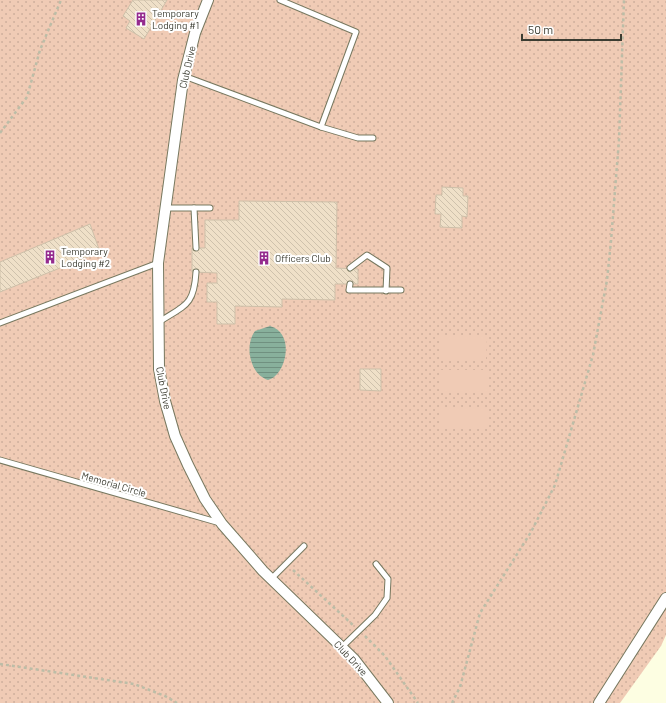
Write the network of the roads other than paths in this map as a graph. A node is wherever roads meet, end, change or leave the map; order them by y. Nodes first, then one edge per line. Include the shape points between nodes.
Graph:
1 (208, 0) edge
2 (280, 0) edge
3 (184, 76) junction
4 (321, 127) junction
5 (373, 138) dead end
6 (165, 208) junction
7 (194, 208) junction
8 (210, 208) dead end
9 (196, 248) dead end
10 (158, 263) junction
11 (350, 268) dead end
12 (196, 272) dead end
13 (350, 284) dead end
14 (401, 290) dead end
15 (386, 291) junction
16 (0, 323) edge
17 (158, 323) junction
18 (0, 460) edge
19 (222, 524) junction
20 (304, 546) dead end
21 (376, 564) dead end
22 (271, 579) junction
23 (666, 598) edge
24 (342, 647) junction
25 (388, 703) edge
26 (599, 703) edge

1 - 3 street, Club Drive via 195,33
2 - 4 lane via 356,32
3 - 4 lane
3 - 6 street, Club Drive
4 - 5 lane via 358,138
6 - 7 lane
6 - 10 street, Club Drive
7 - 8 lane
7 - 9 lane
10 - 16 lane
10 - 17 street, Club Drive
11 - 15 lane via 367,255 387,268
12 - 17 lane via 195,289 190,302
13 - 15 lane via 349,290
14 - 15 lane
17 - 19 street, Club Drive via 159,369 175,436 205,499
18 - 19 lane, Memorial Circle
19 - 22 street, Club Drive
20 - 22 lane
21 - 24 lane via 388,579 387,598 375,615
22 - 24 street, Club Drive
23 - 26 street
24 - 25 street, Club Drive

